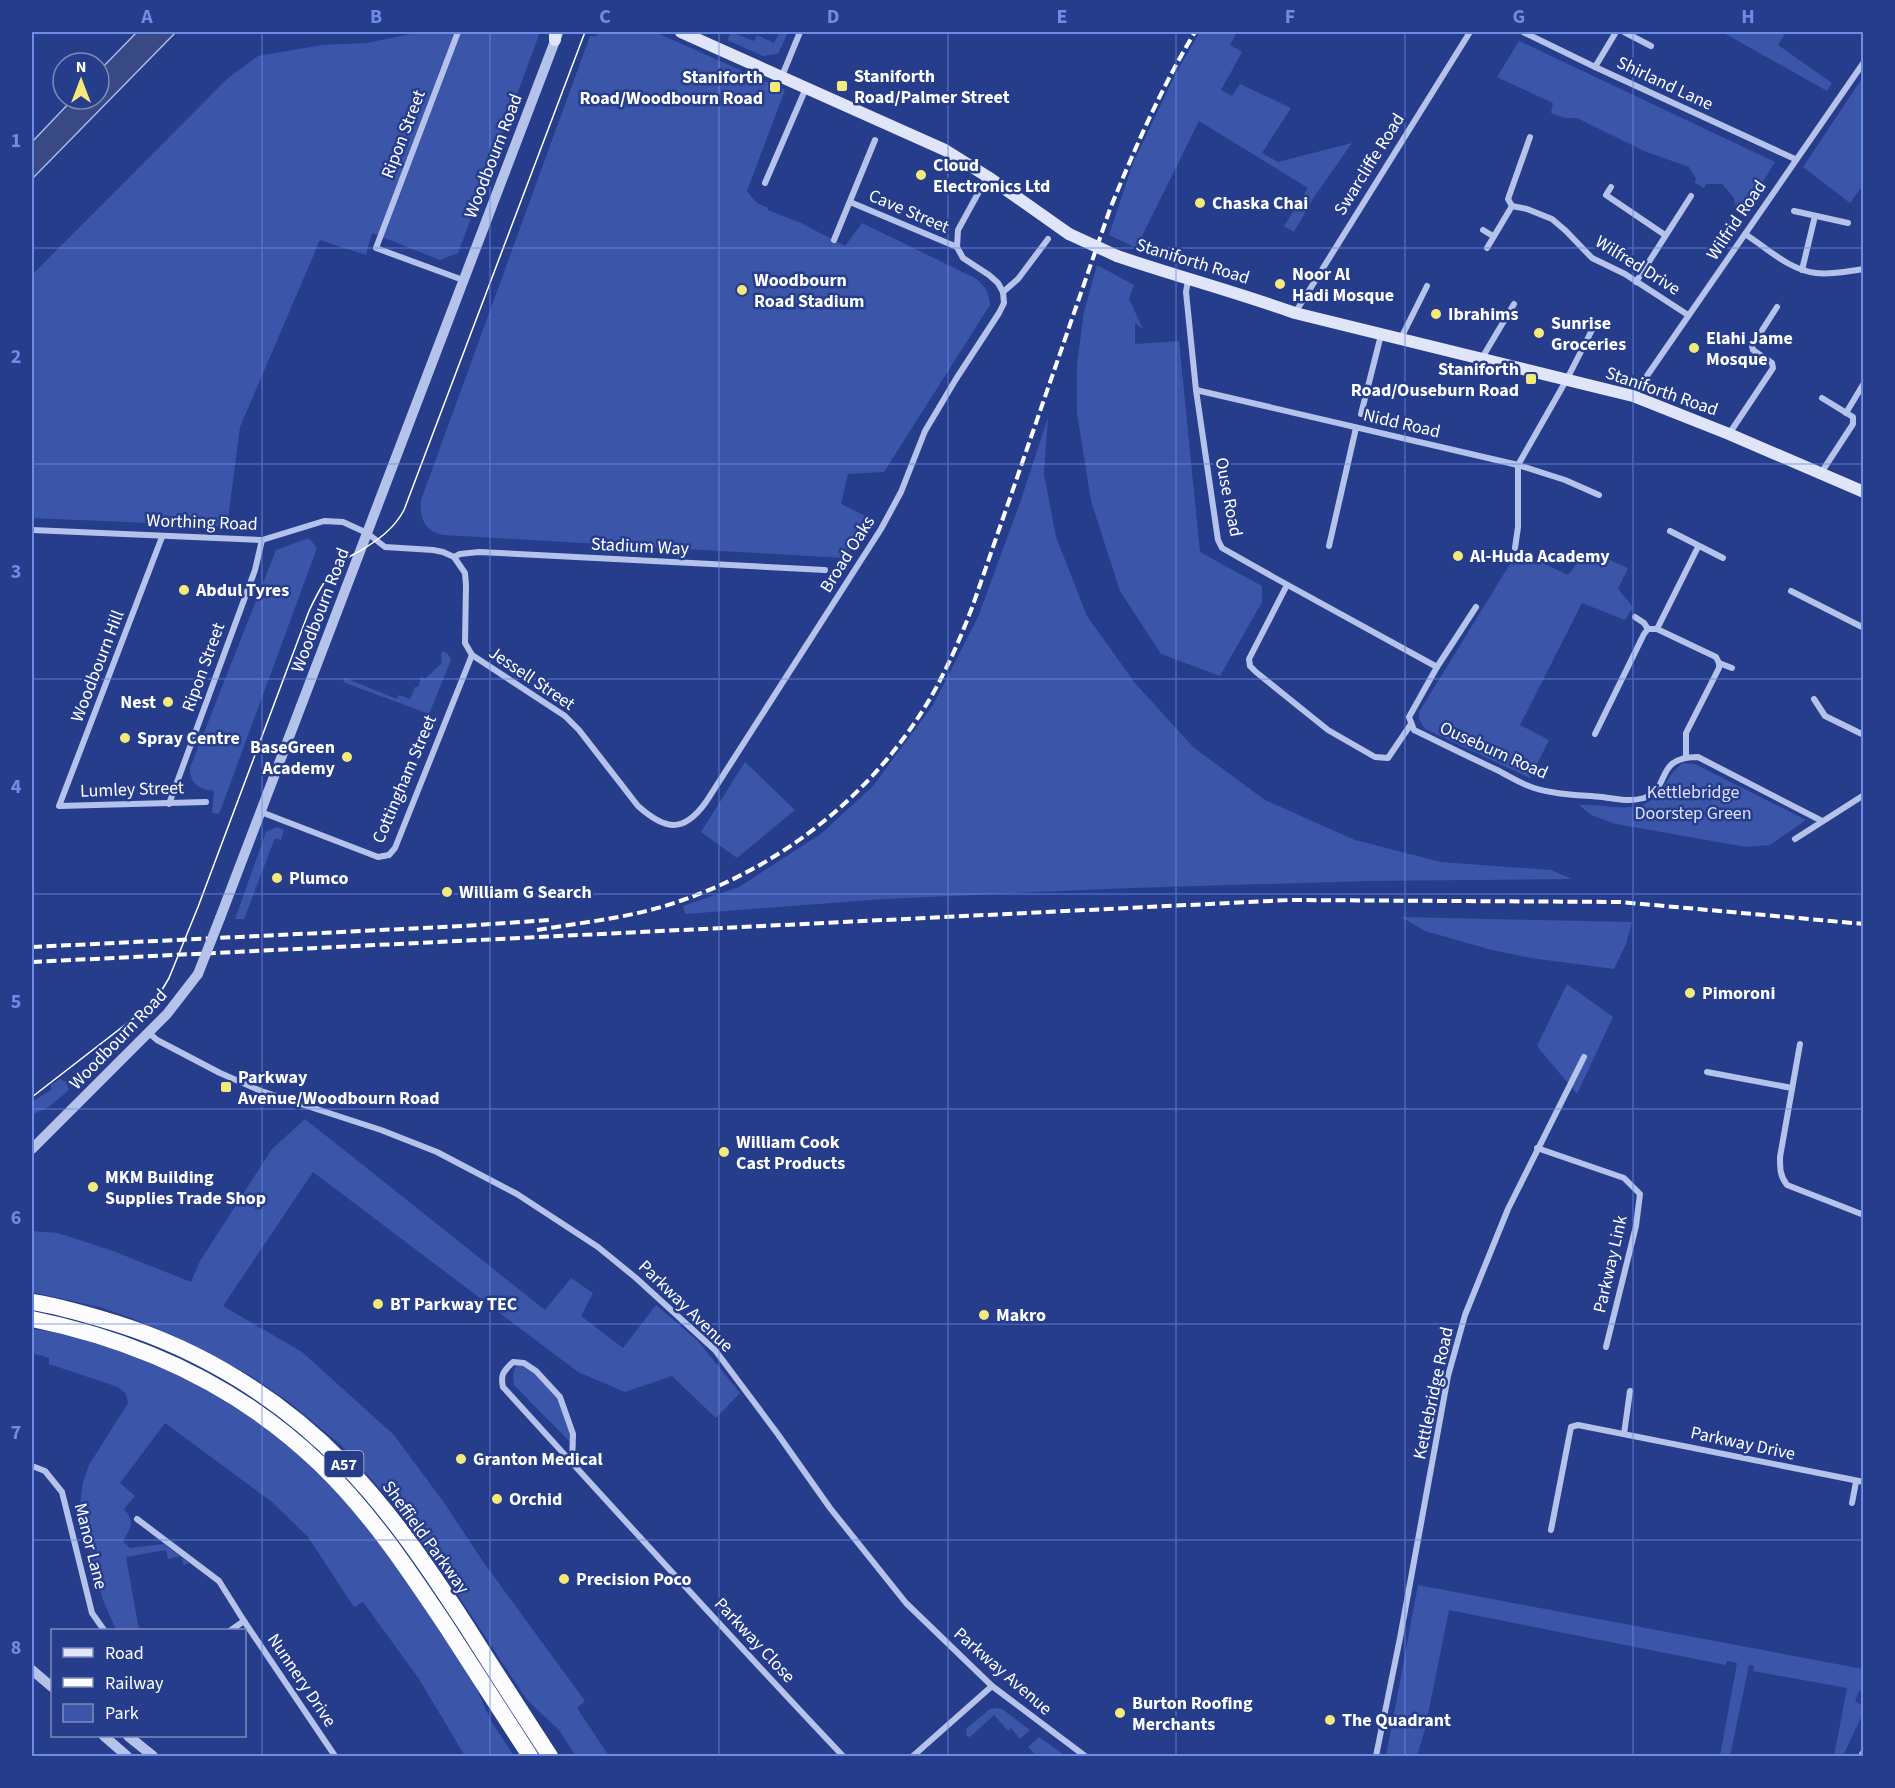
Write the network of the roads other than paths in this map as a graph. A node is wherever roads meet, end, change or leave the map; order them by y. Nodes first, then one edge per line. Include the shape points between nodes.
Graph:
1 (458, 32) edge
2 (681, 32) edge
3 (800, 32) edge
4 (1470, 32) edge
5 (1524, 32) edge
6 (1616, 32) edge
7 (1624, 32) edge
8 (556, 34) edge
9 (1651, 46) dead end
10 (1863, 62) edge
11 (1595, 67) junction
12 (782, 76) junction
13 (806, 87) junction
14 (1530, 137) dead end
15 (875, 140) dead end
16 (1795, 159) junction
17 (988, 177) junction
18 (765, 183) dead end
19 (1611, 187) dead end
20 (1691, 196) dead end
21 (850, 202) junction
22 (1512, 206) junction
23 (1794, 211) dead end
24 (1815, 216) junction
25 (1848, 223) dead end
26 (1483, 230) dead end
27 (1745, 234) junction
28 (1665, 235) junction
29 (1493, 236) junction
30 (1048, 239) dead end
31 (834, 240) dead end
32 (957, 247) junction
33 (1487, 248) dead end
34 (1863, 269) edge
35 (1802, 270) junction
36 (463, 280) junction
37 (1188, 280) junction
38 (1636, 282) junction
39 (1427, 286) dead end
40 (1003, 292) junction
41 (1514, 304) dead end
42 (1777, 307) dead end
43 (1295, 313) junction
44 (1688, 315) junction
45 (1594, 326) dead end
46 (1381, 334) junction
47 (1401, 338) junction
48 (1482, 358) junction
49 (1566, 379) junction
50 (1863, 383) edge
51 (1196, 390) junction
52 (1633, 396) junction
53 (1822, 398) dead end
54 (1846, 412) junction
55 (1361, 414) dead end
56 (1356, 428) junction
57 (1729, 434) junction
58 (1518, 465) junction
59 (1821, 473) junction
60 (1863, 492) edge
61 (1599, 495) dead end
62 (32, 530) edge
63 (1670, 531) dead end
64 (367, 533) junction
65 (162, 537) junction
66 (262, 540) junction
67 (1329, 546) dead end
68 (1698, 547) junction
69 (1515, 548) dead end
70 (454, 557) junction
71 (1723, 558) dead end
72 (825, 570) dead end
73 (1287, 585) junction
74 (1791, 591) dead end
75 (1476, 607) dead end
76 (1635, 617) dead end
77 (1863, 628) edge
78 (1648, 629) junction
79 (1657, 630) junction
80 (472, 655) junction
81 (1719, 663) junction
82 (1437, 667) junction
83 (1731, 668) dead end
84 (1814, 699) dead end
85 (1411, 724) junction
86 (1595, 734) dead end
87 (1863, 735) edge
88 (1686, 757) junction
89 (1863, 797) edge
90 (206, 802) dead end
91 (169, 804) junction
92 (59, 806) joint
93 (261, 812) junction
94 (690, 820) joint
95 (1822, 821) junction
96 (1795, 839) dead end
97 (149, 1033) junction
98 (1800, 1044) dead end
99 (1584, 1057) dead end
100 (1707, 1072) dead end
101 (1792, 1088) junction
102 (1537, 1148) junction
103 (32, 1149) edge
104 (1863, 1215) edge
105 (32, 1302) edge
106 (32, 1319) edge
107 (1606, 1347) dead end
108 (1630, 1391) dead end
109 (1624, 1434) junction
110 (572, 1464) junction
111 (32, 1466) edge
112 (1860, 1482) edge
113 (1852, 1503) dead end
114 (136, 1519) dead end
115 (1551, 1530) dead end
116 (244, 1621) junction
117 (103, 1629) edge
118 (232, 1629) edge
119 (32, 1670) edge
120 (51, 1686) edge
121 (992, 1686) junction
122 (108, 1737) edge
123 (129, 1737) edge
124 (1863, 1751) edge
125 (127, 1756) edge
126 (153, 1756) edge
127 (335, 1756) edge
128 (530, 1756) edge
129 (550, 1756) edge
130 (843, 1756) edge
131 (913, 1756) edge
132 (1085, 1756) edge
133 (1376, 1756) edge
134 (1861, 1756) edge

1 - 36 street, Ripon Street via 376,248
2 - 12 main road, Staniforth Road
3 - 12 street
4 - 43 street, Swarcliffe Road
5 - 11 street, Shirland Lane
6 - 11 street
7 - 9 street
8 - 36 street, Woodbourn Road
10 - 16 street, Wilfrid Road
11 - 16 street, Shirland Lane
12 - 13 main road, Staniforth Road
13 - 17 main road, Staniforth Road via 945,150
13 - 18 street
14 - 22 street via 1508,199
15 - 21 street
16 - 27 street, Wilfrid Road
17 - 32 street via 958,230
17 - 37 main road, Staniforth Road, bridge via 1069,234
19 - 28 street via 1606,195
20 - 28 street
21 - 31 street
21 - 32 street, Cave Street
22 - 29 street
22 - 38 street, Wilfred Drive via 1552,219 1592,258
23 - 24 street
24 - 25 street
24 - 35 street
26 - 29 street
27 - 35 street
27 - 44 street, Wilfrid Road
28 - 38 street
29 - 33 street
30 - 40 street, Broad Oaks via 1018,279
32 - 40 street via 963,258 989,275
34 - 35 street via 1838,273
36 - 64 street, Woodbourn Road
37 - 43 main road, Staniforth Road
37 - 51 street, Ouse Road
38 - 44 street, Wilfred Drive
39 - 47 street
40 - 94 street, Broad Oaks via 1004,303 999,313 925,431 901,492 881,529 706,802
41 - 48 street
42 - 57 street via 1752,346 1773,368
43 - 46 main road, Staniforth Road
44 - 52 street, Wilfrid Road
45 - 49 street
46 - 47 main road, Staniforth Road
46 - 55 street
47 - 48 main road, Staniforth Road
48 - 49 main road, Staniforth Road
49 - 52 main road, Staniforth Road
49 - 58 street
50 - 54 street
51 - 56 street, Nidd Road
51 - 73 street, Ouse Road via 1218,540 1222,548
52 - 57 main road, Staniforth Road
53 - 54 street
54 - 59 street via 1853,417 1853,424
56 - 58 street, Nidd Road
56 - 67 street
57 - 59 main road, Staniforth Road
58 - 61 street, Nidd Road
58 - 69 street
59 - 60 main road, Staniforth Road
62 - 65 street, Worthing Road
63 - 68 street
64 - 66 street, Worthing Road via 331,520
64 - 70 street via 385,547 433,549
64 - 93 street, Woodbourn Road
65 - 66 street, Worthing Road
65 - 92 street, Woodbourn Hill
66 - 91 street, Ripon Street via 255,570
68 - 71 street
68 - 79 street
70 - 72 street, Stadium Way via 479,552
70 - 80 street, Jessell Street via 465,573 465,643
73 - 82 street, Ouse Road
73 - 85 street via 1249,659 1250,666 1328,729 1375,757 1388,758
74 - 77 street
75 - 82 street
76 - 78 street
78 - 79 street
78 - 86 street
79 - 81 street via 1716,657
80 - 93 street, Cottingham Street via 389,855 378,857
80 - 94 street, Jessell Street via 565,716 649,816 669,825
81 - 83 street
81 - 88 street via 1686,733
82 - 85 street via 1409,717
84 - 87 street via 1825,716
85 - 88 street, Ouseburn Road via 1414,730 1533,788 1560,794 1644,798 1660,783 1668,767
88 - 95 street via 1698,757
89 - 95 street
90 - 91 street, Lumley Street
91 - 92 street, Lumley Street
93 - 97 street, Woodbourn Road, bridge via 198,974
95 - 96 street
97 - 103 street, Woodbourn Road
97 - 121 street, Parkway Avenue via 250,1086 437,1152 517,1194 605,1253 715,1350 830,1508 906,1603
98 - 101 street
99 - 102 street, Kettlebridge Road
100 - 101 street
101 - 104 street via 1780,1157 1782,1179 1788,1185
102 - 107 street, Parkway Link via 1624,1178 1640,1194 1636,1226
102 - 133 street, Kettlebridge Road via 1480,1275 1448,1376
105 - 129 highway, Sheffield Parkway / A57 via 124,1326 183,1350 238,1379 297,1420 344,1464 403,1533
106 - 128 highway, Sheffield Parkway / A57 via 103,1337 174,1364 233,1396 288,1435 321,1465 381,1533
108 - 109 street
109 - 112 street, Parkway Drive
109 - 115 street, Parkway Drive via 1571,1427
110 - 110 street, Parkway Close via 503,1387 501,1378 513,1362 524,1363 536,1371 560,1397 573,1434
110 - 130 street, Parkway Close
111 - 117 street, Manor Lane via 45,1471 62,1492 92,1613
112 - 113 street, Parkway Drive
114 - 116 street, Nunnery Drive via 219,1581
116 - 118 street
116 - 127 street, Nunnery Drive
119 - 120 street
121 - 131 street
121 - 132 street, Parkway Avenue
122 - 125 street
123 - 126 street
124 - 134 street

